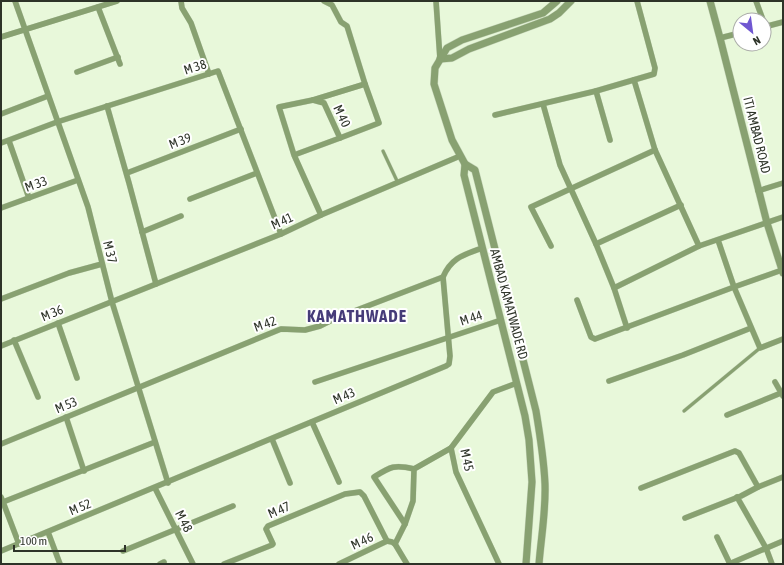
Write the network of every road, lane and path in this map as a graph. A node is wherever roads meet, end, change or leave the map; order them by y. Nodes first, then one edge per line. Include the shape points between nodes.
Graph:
1 (15, 1) edge
2 (118, 1) edge
3 (181, 1) edge
4 (324, 1) edge
5 (436, 1) edge
6 (557, 1) edge
7 (571, 1) edge
8 (637, 1) edge
9 (710, 1) edge
10 (756, 1) edge
11 (98, 7) junction
12 (760, 12) edge
13 (539, 14) junction
14 (542, 22) junction
15 (783, 22) edge
16 (772, 24) edge
17 (24, 30) junction
18 (732, 35) edge
19 (1, 37) edge
20 (720, 38) junction
21 (118, 58) junction
22 (440, 59) junction
23 (120, 64) dead end
24 (77, 72) dead end
25 (209, 74) junction
26 (634, 80) junction
27 (365, 84) junction
28 (596, 91) junction
29 (48, 96) junction
30 (313, 100) junction
31 (543, 104) junction
32 (107, 106) junction
33 (1, 114) edge
34 (495, 115) dead end
35 (57, 122) junction
36 (240, 129) junction
37 (340, 138) junction
38 (610, 140) dead end
39 (9, 141) junction
40 (1, 143) edge
41 (655, 150) junction
42 (383, 151) dead end
43 (294, 155) junction
44 (460, 156) junction
45 (465, 164) junction
46 (127, 173) junction
47 (257, 173) junction
48 (78, 180) junction
49 (398, 183) junction
50 (783, 184) edge
51 (570, 189) junction
52 (758, 191) junction
53 (29, 198) junction
54 (190, 199) dead end
55 (681, 205) junction
56 (1, 208) edge
57 (321, 215) junction
58 (181, 216) dead end
59 (783, 217) edge
60 (767, 223) junction
61 (142, 232) junction
62 (281, 234) junction
63 (718, 240) junction
64 (596, 244) junction
65 (551, 246) dead end
66 (700, 246) junction
67 (482, 248) junction
68 (102, 264) junction
69 (782, 272) edge
70 (443, 277) junction
71 (156, 284) junction
72 (734, 287) junction
73 (614, 288) junction
74 (1, 299) edge
75 (577, 300) dead end
76 (112, 302) junction
77 (501, 320) junction
78 (58, 323) junction
79 (627, 328) junction
80 (751, 328) junction
81 (449, 336) junction
82 (783, 339) edge
83 (14, 340) junction
84 (1, 346) edge
85 (760, 348) junction
86 (78, 378) dead end
87 (609, 381) dead end
88 (314, 382) dead end
89 (517, 382) junction
90 (775, 382) dead end
91 (139, 387) junction
92 (782, 395) edge
93 (38, 397) dead end
94 (684, 411) dead end
95 (727, 415) dead end
96 (66, 417) junction
97 (312, 422) junction
98 (272, 439) junction
99 (156, 442) junction
100 (1, 444) edge
101 (450, 448) junction
102 (414, 469) junction
103 (84, 471) junction
104 (783, 477) edge
105 (168, 482) junction
106 (340, 482) dead end
107 (290, 483) dead end
108 (758, 487) junction
109 (155, 488) junction
110 (641, 488) dead end
111 (1, 496) edge
112 (737, 497) junction
113 (3, 502) junction
114 (233, 506) dead end
115 (685, 518) dead end
116 (405, 524) junction
117 (176, 530) junction
118 (48, 532) junction
119 (717, 537) dead end
120 (783, 541) edge
121 (388, 542) junction
122 (19, 544) junction
123 (395, 544) junction
124 (766, 548) junction
125 (1, 551) edge
126 (123, 551) dead end
127 (60, 564) edge
128 (193, 564) edge
129 (224, 564) edge
130 (339, 564) edge
131 (407, 564) edge
132 (499, 564) edge
133 (526, 564) edge
134 (539, 564) edge
135 (729, 564) edge
136 (772, 564) edge

1 - 17 street, M 37
2 - 11 street
3 - 25 street
4 - 27 street via 332,5 341,22 347,26
5 - 22 street
6 - 13 street, AMBAD KAMATWADE RD
7 - 14 street via 559,13
8 - 26 street via 655,68 654,74
9 - 20 street, ITI AMBAD ROAD
10 - 12 street
11 - 17 street
11 - 21 street
13 - 14 street
13 - 22 street, AMBAD KAMATWADE RD via 462,40 447,48
14 - 22 street via 469,49 452,58
15 - 16 street
17 - 19 street
17 - 29 street, M 37
18 - 20 street
20 - 52 street, ITI AMBAD ROAD
21 - 23 street
21 - 24 street
22 - 44 street, AMBAD KAMATWADE RD via 434,73 434,84 452,140
25 - 32 street, M 38
25 - 36 street, M 38 via 218,71
26 - 28 street
26 - 41 street
27 - 30 street
27 - 37 street via 379,123
28 - 31 street
28 - 38 street
29 - 33 street
29 - 35 street, M 37
30 - 37 street, M 40 via 324,103
30 - 43 street via 279,107
31 - 34 street
31 - 51 street via 560,165
32 - 35 street, M 38
32 - 46 street
35 - 39 street, M 38
35 - 48 street, M 37
36 - 46 street, M 39
36 - 47 street, M 38
37 - 43 street, M 40
39 - 40 street, M 38
39 - 53 street
41 - 51 street
41 - 55 street
42 - 49 lane
43 - 57 street
44 - 45 street, AMBAD KAMATWADE RD
44 - 49 street, M 41
45 - 67 street, AMBAD KAMATWADE RD via 464,175
45 - 134 street via 475,170 536,411 545,485
46 - 61 street
47 - 54 street
47 - 62 street, M 38
48 - 53 street, M 33
48 - 68 street, M 37 via 88,207
49 - 57 street, M 41
50 - 52 street
51 - 64 street
51 - 65 street via 531,207
52 - 60 street, ITI AMBAD ROAD
53 - 56 street, M 33
55 - 64 street
55 - 66 street
57 - 62 street, M 41
58 - 61 street
59 - 60 street
60 - 63 street
60 - 69 street, ITI AMBAD ROAD
61 - 71 street
62 - 71 street, M 41
63 - 66 street
63 - 72 street
64 - 73 street
66 - 73 street
67 - 70 street via 464,254 454,261 447,267
67 - 77 street, AMBAD KAMATWADE RD
68 - 74 street via 69,273
68 - 76 street, M 37
69 - 72 street
70 - 81 street, M 43
70 - 91 street, M 42 via 320,326 305,330 281,329
71 - 76 street, M 41
72 - 79 street
72 - 80 street
73 - 79 street
75 - 79 street via 592,338 596,339
76 - 78 street, M 36
76 - 91 street, M 37
77 - 81 street, M 44
77 - 89 street, AMBAD KAMATWADE RD
78 - 83 street, M 36
78 - 86 street
80 - 85 street
80 - 87 street
81 - 88 street, M 44
81 - 97 street, M 43 via 450,361 446,366
82 - 85 street
83 - 84 street, M 36
83 - 93 street
85 - 94 lane
89 - 101 street, M 45 via 493,392
89 - 133 street, AMBAD KAMATWADE RD via 531,463
90 - 92 street
91 - 96 street, M 53
91 - 99 street, M 37
92 - 95 street
96 - 100 street, M 53
96 - 103 street
97 - 98 street, M 43
97 - 106 street
98 - 105 street, M 43
98 - 107 street
99 - 103 street
99 - 105 street, M 37
101 - 102 street
101 - 132 street, M 45 via 456,472
102 - 116 street via 413,501
102 - 116 street via 403,466 391,467 374,477
103 - 113 street
104 - 108 street
105 - 109 street, M 52
108 - 110 street via 739,453 735,451
108 - 112 street
109 - 117 street, M 48
109 - 118 street, M 52
111 - 113 street
112 - 115 street
112 - 124 street
113 - 122 street
114 - 117 street
116 - 123 street
117 - 126 street
117 - 128 street, M 48
118 - 122 street, M 52
118 - 127 street
119 - 135 street
120 - 124 street
121 - 123 street, M 46
121 - 129 street, M 47 via 364,496 360,492 345,494 268,526 266,529 272,545
121 - 130 street, M 46
122 - 125 street, M 52
123 - 131 street, M 46
124 - 135 street
124 - 136 street

